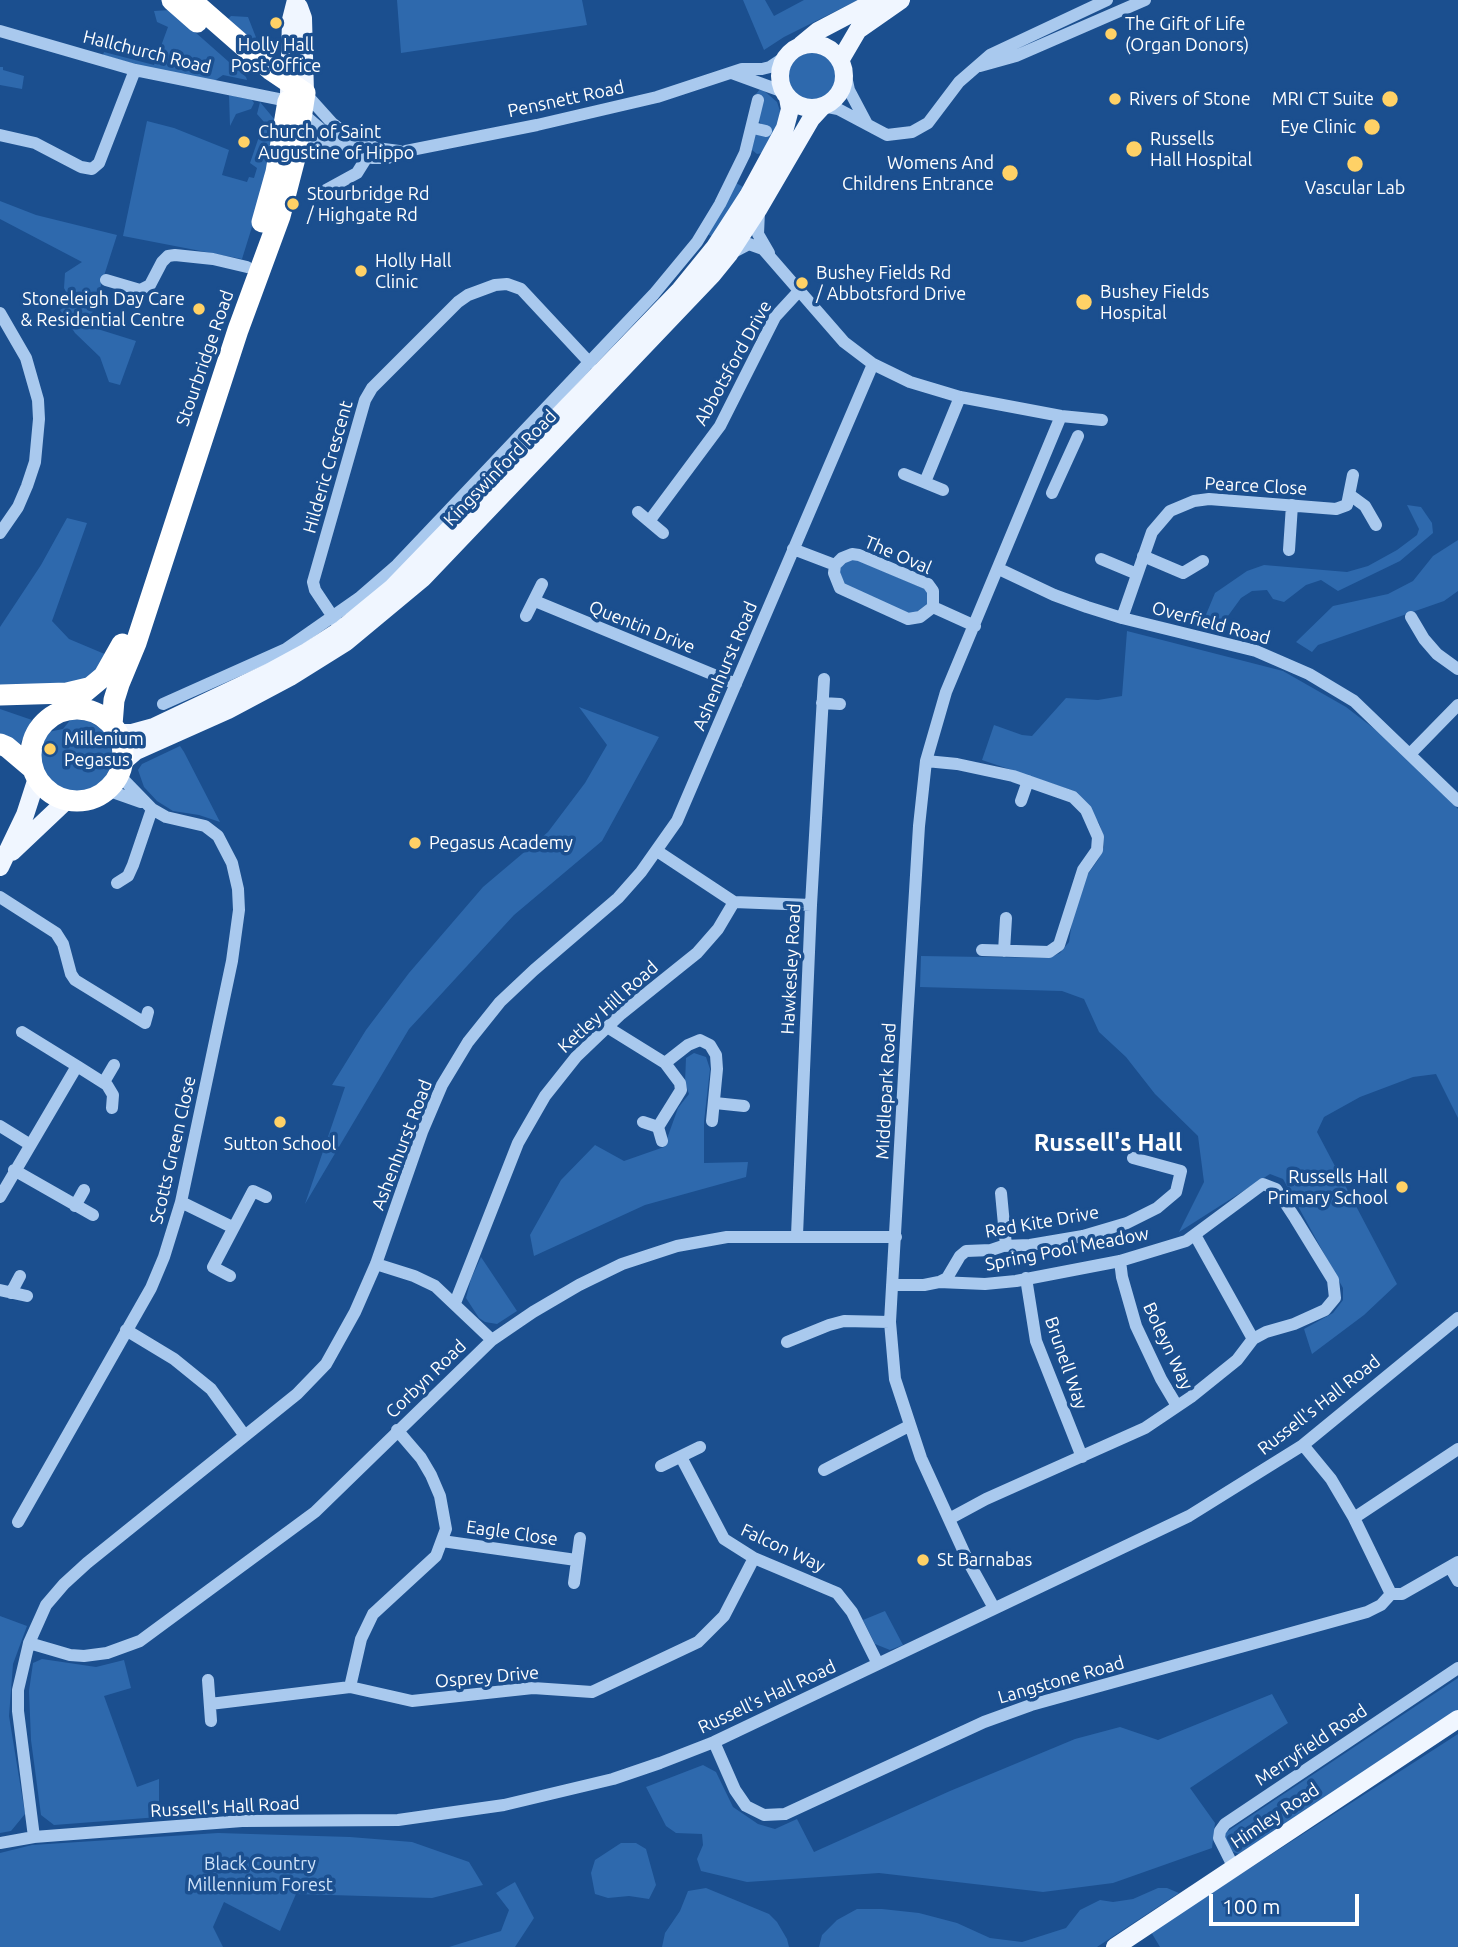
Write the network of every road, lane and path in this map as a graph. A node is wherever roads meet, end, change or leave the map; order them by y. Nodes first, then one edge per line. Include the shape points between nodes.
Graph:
1 (172, 0) edge
2 (191, 0) edge
3 (296, 0) edge
4 (877, 0) edge
5 (901, 0) edge
6 (1107, 0) edge
7 (1145, 0) edge
8 (0, 31) edge
9 (801, 45) junction
10 (290, 48) junction
11 (253, 54) junction
12 (785, 57) junction
13 (842, 63) junction
14 (979, 66) junction
15 (135, 70) junction
16 (732, 73) junction
17 (786, 95) junction
18 (296, 98) junction
19 (758, 100) dead end
20 (824, 106) junction
21 (867, 125) junction
22 (752, 128) junction
23 (766, 131) dead end
24 (0, 135) edge
25 (336, 141) junction
26 (371, 152) junction
27 (745, 153) junction
28 (295, 158) junction
29 (766, 163) junction
30 (320, 191) dead end
31 (759, 208) junction
32 (729, 254) junction
33 (773, 259) junction
34 (247, 267) junction
35 (106, 280) dead end
36 (799, 291) junction
37 (0, 313) edge
38 (590, 363) junction
39 (873, 364) junction
40 (960, 397) junction
41 (1061, 416) junction
42 (1102, 420) dead end
43 (1078, 436) dead end
44 (1039, 471) junction
45 (904, 474) dead end
46 (1353, 475) dead end
47 (1060, 477) junction
48 (925, 482) junction
49 (943, 490) dead end
50 (1052, 493) dead end
51 (1350, 495) junction
52 (1292, 505) junction
53 (638, 512) dead end
54 (650, 520) junction
55 (1376, 525) dead end
56 (0, 533) edge
57 (663, 533) dead end
58 (793, 549) junction
59 (1289, 550) dead end
60 (1143, 556) junction
61 (1101, 559) dead end
62 (1203, 561) dead end
63 (835, 565) junction
64 (999, 569) junction
65 (1137, 574) junction
66 (541, 584) dead end
67 (535, 601) junction
68 (933, 607) junction
69 (526, 617) dead end
70 (1411, 617) dead end
71 (1122, 618) junction
72 (337, 623) junction
73 (975, 626) junction
74 (255, 664) junction
75 (1458, 668) edge
76 (824, 679) dead end
77 (96, 684) junction
78 (736, 684) junction
79 (0, 695) edge
80 (223, 695) junction
81 (0, 702) edge
82 (822, 703) junction
83 (163, 704) dead end
84 (840, 704) dead end
85 (1458, 705) edge
86 (56, 714) junction
87 (114, 729) junction
88 (0, 744) edge
89 (1411, 753) junction
90 (926, 761) junction
91 (35, 774) junction
92 (116, 776) junction
93 (1028, 781) junction
94 (67, 800) junction
95 (1021, 801) dead end
96 (1458, 801) edge
97 (148, 807) junction
98 (657, 851) junction
99 (2, 861) edge
100 (117, 883) dead end
101 (0, 897) edge
102 (734, 902) junction
103 (811, 905) junction
104 (1006, 918) dead end
105 (982, 950) dead end
106 (1004, 951) junction
107 (148, 1012) dead end
108 (607, 1027) junction
109 (22, 1032) dead end
110 (665, 1063) junction
111 (114, 1065) dead end
112 (77, 1066) junction
113 (104, 1082) junction
114 (715, 1103) junction
115 (744, 1106) dead end
116 (112, 1108) dead end
117 (712, 1121) dead end
118 (643, 1122) dead end
119 (0, 1126) edge
120 (658, 1127) junction
121 (662, 1141) dead end
122 (29, 1144) junction
123 (1133, 1158) dead end
124 (14, 1170) junction
125 (84, 1190) dead end
126 (1001, 1193) dead end
127 (0, 1196) edge
128 (266, 1197) dead end
129 (181, 1202) junction
130 (75, 1206) junction
131 (93, 1215) dead end
132 (232, 1227) junction
133 (1195, 1235) junction
134 (797, 1236) junction
135 (896, 1237) junction
136 (1006, 1246) junction
137 (1120, 1261) junction
138 (376, 1264) junction
139 (20, 1276) dead end
140 (230, 1276) dead end
141 (1026, 1278) junction
142 (939, 1282) junction
143 (892, 1285) junction
144 (6, 1291) edge
145 (27, 1296) dead end
146 (455, 1303) junction
147 (1458, 1318) edge
148 (890, 1322) junction
149 (126, 1330) junction
150 (1253, 1339) junction
151 (492, 1340) junction
152 (787, 1342) dead end
153 (1177, 1406) junction
154 (909, 1426) junction
155 (397, 1430) junction
156 (245, 1436) junction
157 (1303, 1445) junction
158 (700, 1447) dead end
159 (1458, 1449) edge
160 (681, 1457) junction
161 (1082, 1457) junction
162 (661, 1466) dead end
163 (824, 1470) dead end
164 (1354, 1518) junction
165 (949, 1519) junction
166 (18, 1522) dead end
167 (580, 1538) dead end
168 (442, 1541) junction
169 (754, 1558) junction
170 (576, 1560) junction
171 (1454, 1565) edge
172 (1458, 1581) edge
173 (574, 1583) dead end
174 (1391, 1594) junction
175 (995, 1608) junction
176 (29, 1643) junction
177 (878, 1664) junction
178 (1458, 1668) edge
179 (208, 1680) dead end
180 (350, 1687) junction
181 (210, 1704) junction
182 (1458, 1719) edge
183 (211, 1721) dead end
184 (715, 1742) junction
185 (34, 1837) junction
186 (0, 1843) edge
187 (1234, 1868) junction
188 (1115, 1947) edge

1 - 18 highway
2 - 11 highway
3 - 10 main road, Stourbridge Road
3 - 18 main road, Stourbridge Road via 303,18
4 - 9 main road
5 - 13 main road via 858,30
6 - 14 street via 990,55
7 - 14 street via 1016,57
8 - 15 street, Hallchurch Road
9 - 12 main road
9 - 13 main road via 823,45
10 - 11 main road via 273,58
10 - 18 main road, Stourbridge Road
11 - 18 highway
12 - 16 street, Pensnett Road via 770,67
12 - 17 main road via 780,72
13 - 20 main road via 845,79 841,91
13 - 21 street via 849,90
14 - 21 street via 920,128 895,135
15 - 18 street, Hallchurch Road
15 - 24 street via 99,163 92,169 35,143
16 - 17 street
16 - 26 street, Pensnett Road via 657,97 388,158
17 - 20 main road via 807,108
17 - 29 main road, Kingswinford Road via 790,109 785,128
18 - 25 street
18 - 26 street
18 - 28 highway, Stourbridge Road
18 - 34 highway, Stourbridge Road
19 - 22 street, Kingswinford Road
20 - 21 street via 838,108
20 - 31 main road, Kingswinford Road via 811,119
22 - 23 street
22 - 27 street, Kingswinford Road
25 - 26 street via 356,152
25 - 28 street via 313,143
26 - 30 street via 357,173
27 - 29 street
27 - 38 street, Kingswinford Road via 697,242
28 - 87 highway, Stourbridge Road via 280,216 119,684
29 - 72 main road, Kingswinford Road via 720,240 680,290 429,553 392,588
31 - 32 main road, Kingswinford Road
31 - 33 street via 758,234
32 - 33 street via 749,244
32 - 92 main road, Kingswinford Road via 486,513 373,622 290,677 136,751
33 - 36 street
34 - 35 street, Stourbridge Road via 175,255 162,262 146,288
34 - 77 highway, Stourbridge Road via 124,639
36 - 39 street via 835,334
36 - 54 street, Abbotsford Drive via 775,317 720,426
37 - 56 street via 26,358 39,419 35,462 27,486
38 - 72 street, Kingswinford Road
38 - 72 street, Hilderic Crescent via 522,289 495,285 458,302 372,388 313,582
39 - 40 street via 910,382
39 - 58 street, Ashenhurst Road
40 - 41 street
40 - 48 street
41 - 42 street
41 - 44 street, Middlepark Road
43 - 47 street
44 - 47 street
44 - 64 street, Middlepark Road
45 - 48 street
46 - 51 street
47 - 50 street
48 - 49 street
51 - 52 street, Pearce Close via 1347,505 1336,509
51 - 55 street via 1365,506
52 - 59 street
52 - 60 street, Pearce Close via 1194,501 1158,522
53 - 54 street
54 - 57 street
58 - 63 street
58 - 78 street, Ashenhurst Road
60 - 62 street via 1183,573
60 - 65 street, Pearce Close
61 - 65 street
63 - 68 street via 840,588 908,619
63 - 68 street, The Oval via 842,558 859,555 928,583
64 - 71 street, Overfield Road via 1054,595
64 - 73 street, Middlepark Road
65 - 71 street, Pearce Close
66 - 67 street
67 - 69 street
67 - 78 street, Quentin Drive
68 - 73 street
70 - 75 street via 1437,654
71 - 89 street, Overfield Road via 1256,651 1310,674 1354,701
72 - 74 street, Kingswinford Road
72 - 80 main road, Kingswinford Road via 305,653
73 - 90 street, Middlepark Road via 946,692
74 - 80 street, Kingswinford Road
74 - 83 street, Kingswinford Road
76 - 82 street, Hawkesley Road
77 - 79 highway via 67,693
77 - 86 highway, Stourbridge Road
78 - 98 street, Ashenhurst Road via 677,821
80 - 87 main road, Kingswinford Road via 155,727 132,733
81 - 86 highway
82 - 84 street
82 - 103 street, Hawkesley Road
85 - 89 street
86 - 87 highway via 89,710
86 - 91 highway via 33,740
87 - 92 highway via 122,747
88 - 91 highway
89 - 96 street, Overfield Road
90 - 93 street
90 - 135 street, Middlepark Road via 906,1022
91 - 94 highway via 55,796
91 - 99 main road via 25,815
92 - 94 highway via 88,799
92 - 97 street
92 - 97 street, Scotts Green Close
93 - 95 street
93 - 106 street via 1073,797 1086,810 1098,837 1097,850 1083,870 1059,945 1049,952
94 - 99 main road
97 - 100 street via 128,876
97 - 129 street, Scotts Green Close via 212,830 232,863 238,890 232,961
98 - 102 street
98 - 138 street, Ashenhurst Road via 618,898 500,1002 468,1042 442,1084 422,1132
101 - 107 street via 56,933 75,980 145,1023
102 - 103 street
102 - 108 street, Ketley Hill Road via 697,953
103 - 134 street, Hawkesley Road
104 - 106 street
105 - 106 street
108 - 110 street
108 - 146 street, Ketley Hill Road via 576,1057 538,1107 518,1143
109 - 112 street
110 - 114 street via 688,1045 706,1042 716,1055
110 - 120 street via 681,1083 681,1090
111 - 113 street
112 - 113 street
112 - 122 street
113 - 116 street via 113,1096
114 - 115 street
114 - 117 street
118 - 120 street
119 - 122 street
120 - 121 street
122 - 124 street
123 - 136 street, Red Kite Drive via 1181,1171 1175,1192 1157,1208 1083,1236
124 - 127 street
124 - 130 street
125 - 130 street
126 - 136 street
128 - 132 street via 253,1191
129 - 132 street
129 - 149 street, Scotts Green Close via 151,1288
130 - 131 street
132 - 140 street via 212,1267
133 - 137 street, Spring Pool Meadow
133 - 150 street
133 - 150 street, Spring Pool Meadow via 1257,1187 1270,1185 1283,1198 1333,1280 1335,1298 1325,1310
134 - 135 street, Corbyn Road
134 - 151 street, Corbyn Road via 727,1237 677,1246 622,1264 579,1284
135 - 143 street, Middlepark Road
136 - 142 street, Red Kite Drive via 966,1251
137 - 141 street, Spring Pool Meadow
137 - 153 street, Boleyn Way via 1136,1326
138 - 146 street via 435,1286
138 - 156 street, Ashenhurst Road via 326,1364
139 - 144 street
141 - 142 street, Spring Pool Meadow via 985,1284
141 - 161 street, Brunell Way via 1043,1364
142 - 143 street
143 - 148 street, Middlepark Road
144 - 145 street
146 - 151 street
147 - 157 street, Russell's Hall Road
148 - 152 street via 844,1321
148 - 154 street, Middlepark Road via 895,1379
149 - 156 street via 174,1359 211,1389
149 - 166 street, Scotts Green Close
150 - 153 street, Spring Pool Meadow via 1237,1360
151 - 155 street, Corbyn Road
153 - 161 street, Spring Pool Meadow
154 - 163 street
154 - 165 street, Middlepark Road
155 - 168 street via 421,1458 440,1496 446,1529
155 - 176 street, Corbyn Road via 297,1528 140,1641 84,1656
156 - 176 street, Ashenhurst Road via 64,1584 46,1605
157 - 164 street
157 - 175 street, Russell's Hall Road via 1189,1517
158 - 160 street
159 - 164 street
160 - 162 street
160 - 169 street, Falcon Way via 723,1539
161 - 165 street, Spring Pool Meadow
164 - 174 street
165 - 175 street, Middlepark Road
167 - 170 street, Eagle Close
168 - 170 street, Eagle Close
168 - 180 street via 436,1556 373,1614 361,1639
169 - 177 street, Falcon Way via 836,1593 852,1612
169 - 180 street, Osprey Drive via 724,1616 698,1642 592,1692 533,1688 412,1701
170 - 173 street, Eagle Close
171 - 172 street
171 - 174 street, Langstone Road via 1402,1594
174 - 184 street, Langstone Road via 1381,1605 1334,1622 984,1722 785,1814 764,1815 746,1806
175 - 177 street, Russell's Hall Road
176 - 185 street, Ashenhurst Road via 18,1711
177 - 184 street, Russell's Hall Road
178 - 187 street, Merryfield Road via 1226,1824 1219,1838
179 - 181 street
180 - 181 street, Osprey Drive
181 - 183 street
182 - 187 main road, Himley Road
184 - 185 street, Russell's Hall Road via 613,1779 504,1805 412,1818 242,1821
185 - 186 street, Russell's Hall Road
187 - 188 main road, Himley Road

